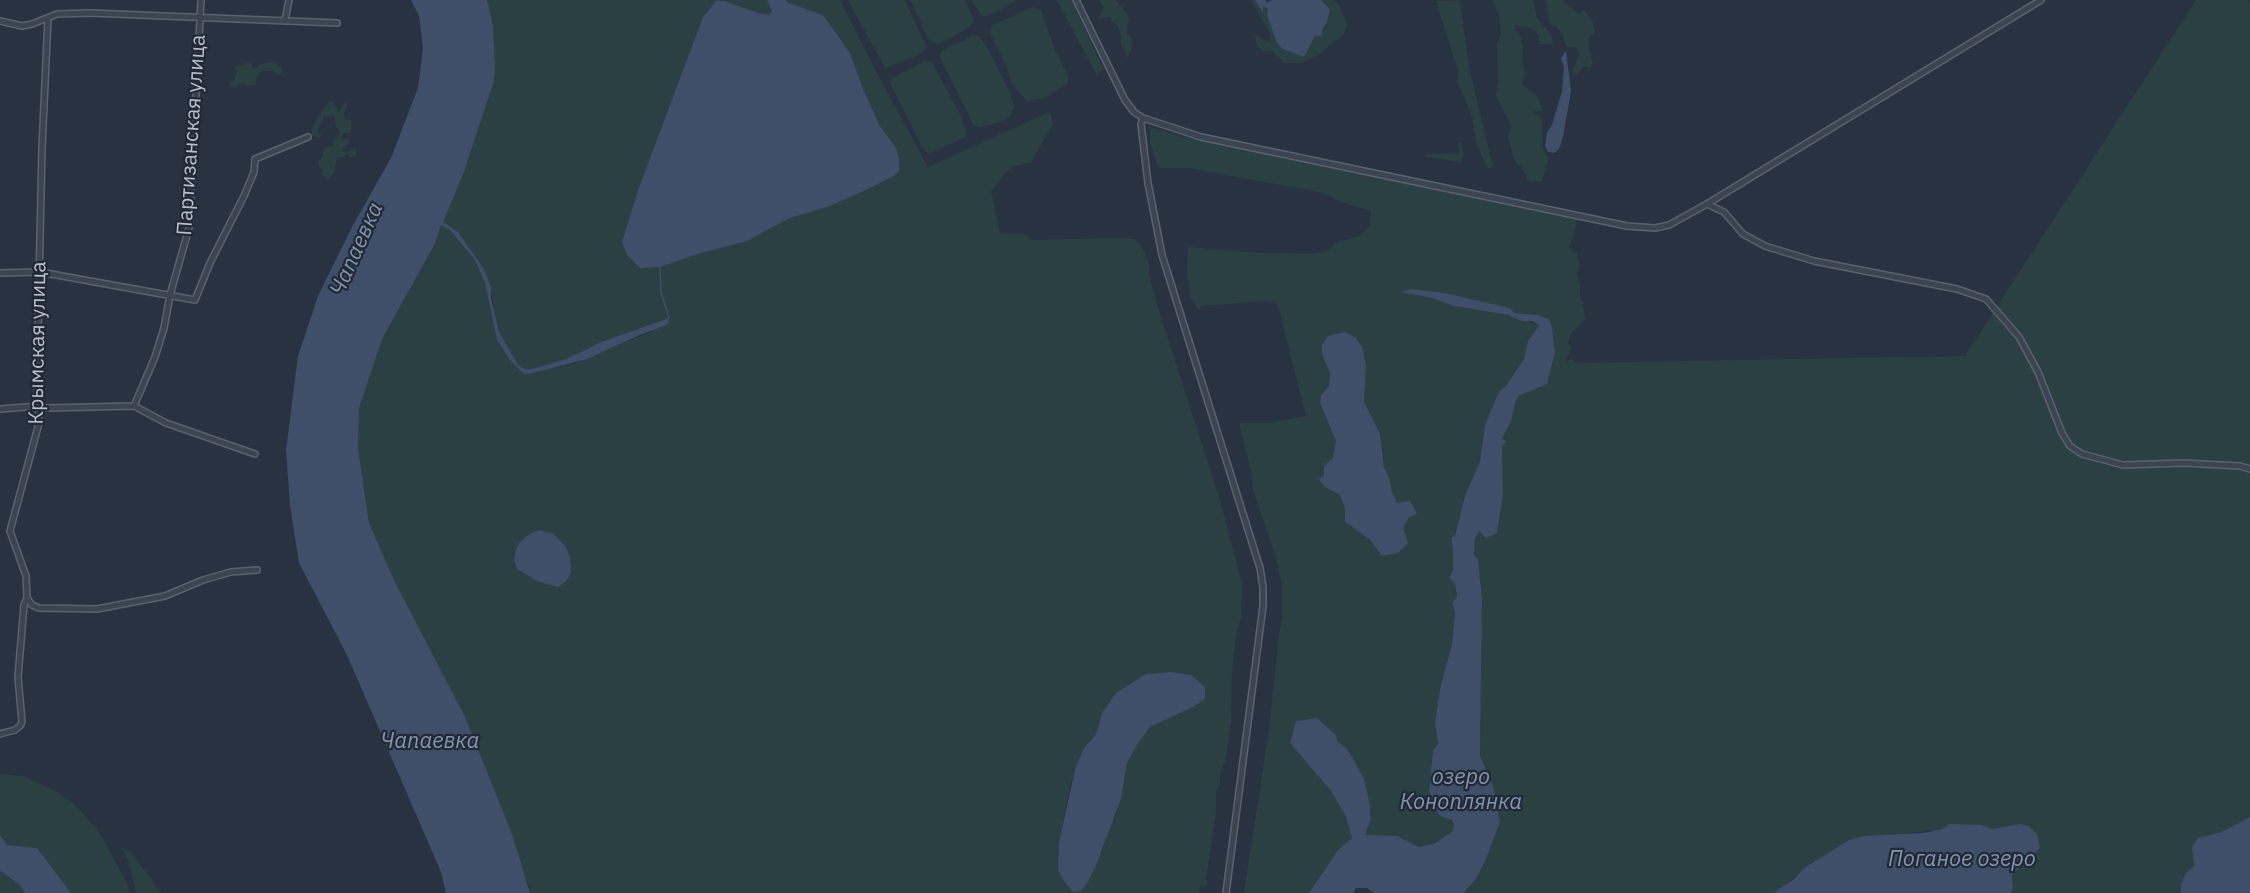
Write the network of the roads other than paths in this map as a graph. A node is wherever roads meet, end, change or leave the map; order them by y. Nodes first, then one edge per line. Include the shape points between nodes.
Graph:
1 (201, 0) edge
2 (290, 0) edge
3 (1076, 0) edge
4 (2041, 0) edge
5 (48, 18) junction
6 (200, 18) junction
7 (285, 20) junction
8 (0, 21) edge
9 (337, 23) dead end
10 (1143, 118) junction
11 (308, 137) dead end
12 (1707, 204) junction
13 (40, 272) junction
14 (0, 273) edge
15 (170, 296) junction
16 (38, 406) junction
17 (134, 406) junction
18 (0, 410) edge
19 (255, 454) dead end
20 (2250, 469) edge
21 (257, 570) dead end
22 (27, 598) junction
23 (0, 734) edge
24 (1226, 893) edge

1 - 6 street, Партизанская улица
2 - 7 street
3 - 10 street via 1125,100
4 - 12 street
5 - 6 street via 90,13
5 - 8 street via 22,26
5 - 13 street, Крымская улица
6 - 7 street
6 - 15 street, Партизанская улица via 189,228
7 - 9 street
10 - 12 street via 1202,136 1627,226 1669,225
10 - 24 street via 1148,183 1162,255 1263,587
11 - 15 street, Партизанская улица via 255,159 244,196 195,300
12 - 20 street via 1724,212 1743,234 1765,246 1814,261 1957,289 1986,299 2019,337 2038,372 2062,433 2070,446 2082,454 2123,465 2183,462
13 - 14 street
13 - 15 street
13 - 16 street, Крымская улица
15 - 17 street, Партизанская улица via 155,357
16 - 17 street
16 - 18 street
16 - 22 street, Крымская улица via 34,447 10,531 24,568
17 - 19 street via 166,423
21 - 22 street via 231,572 165,596 98,609 39,608
22 - 23 street, Крымская улица via 18,677 22,722 15,730

